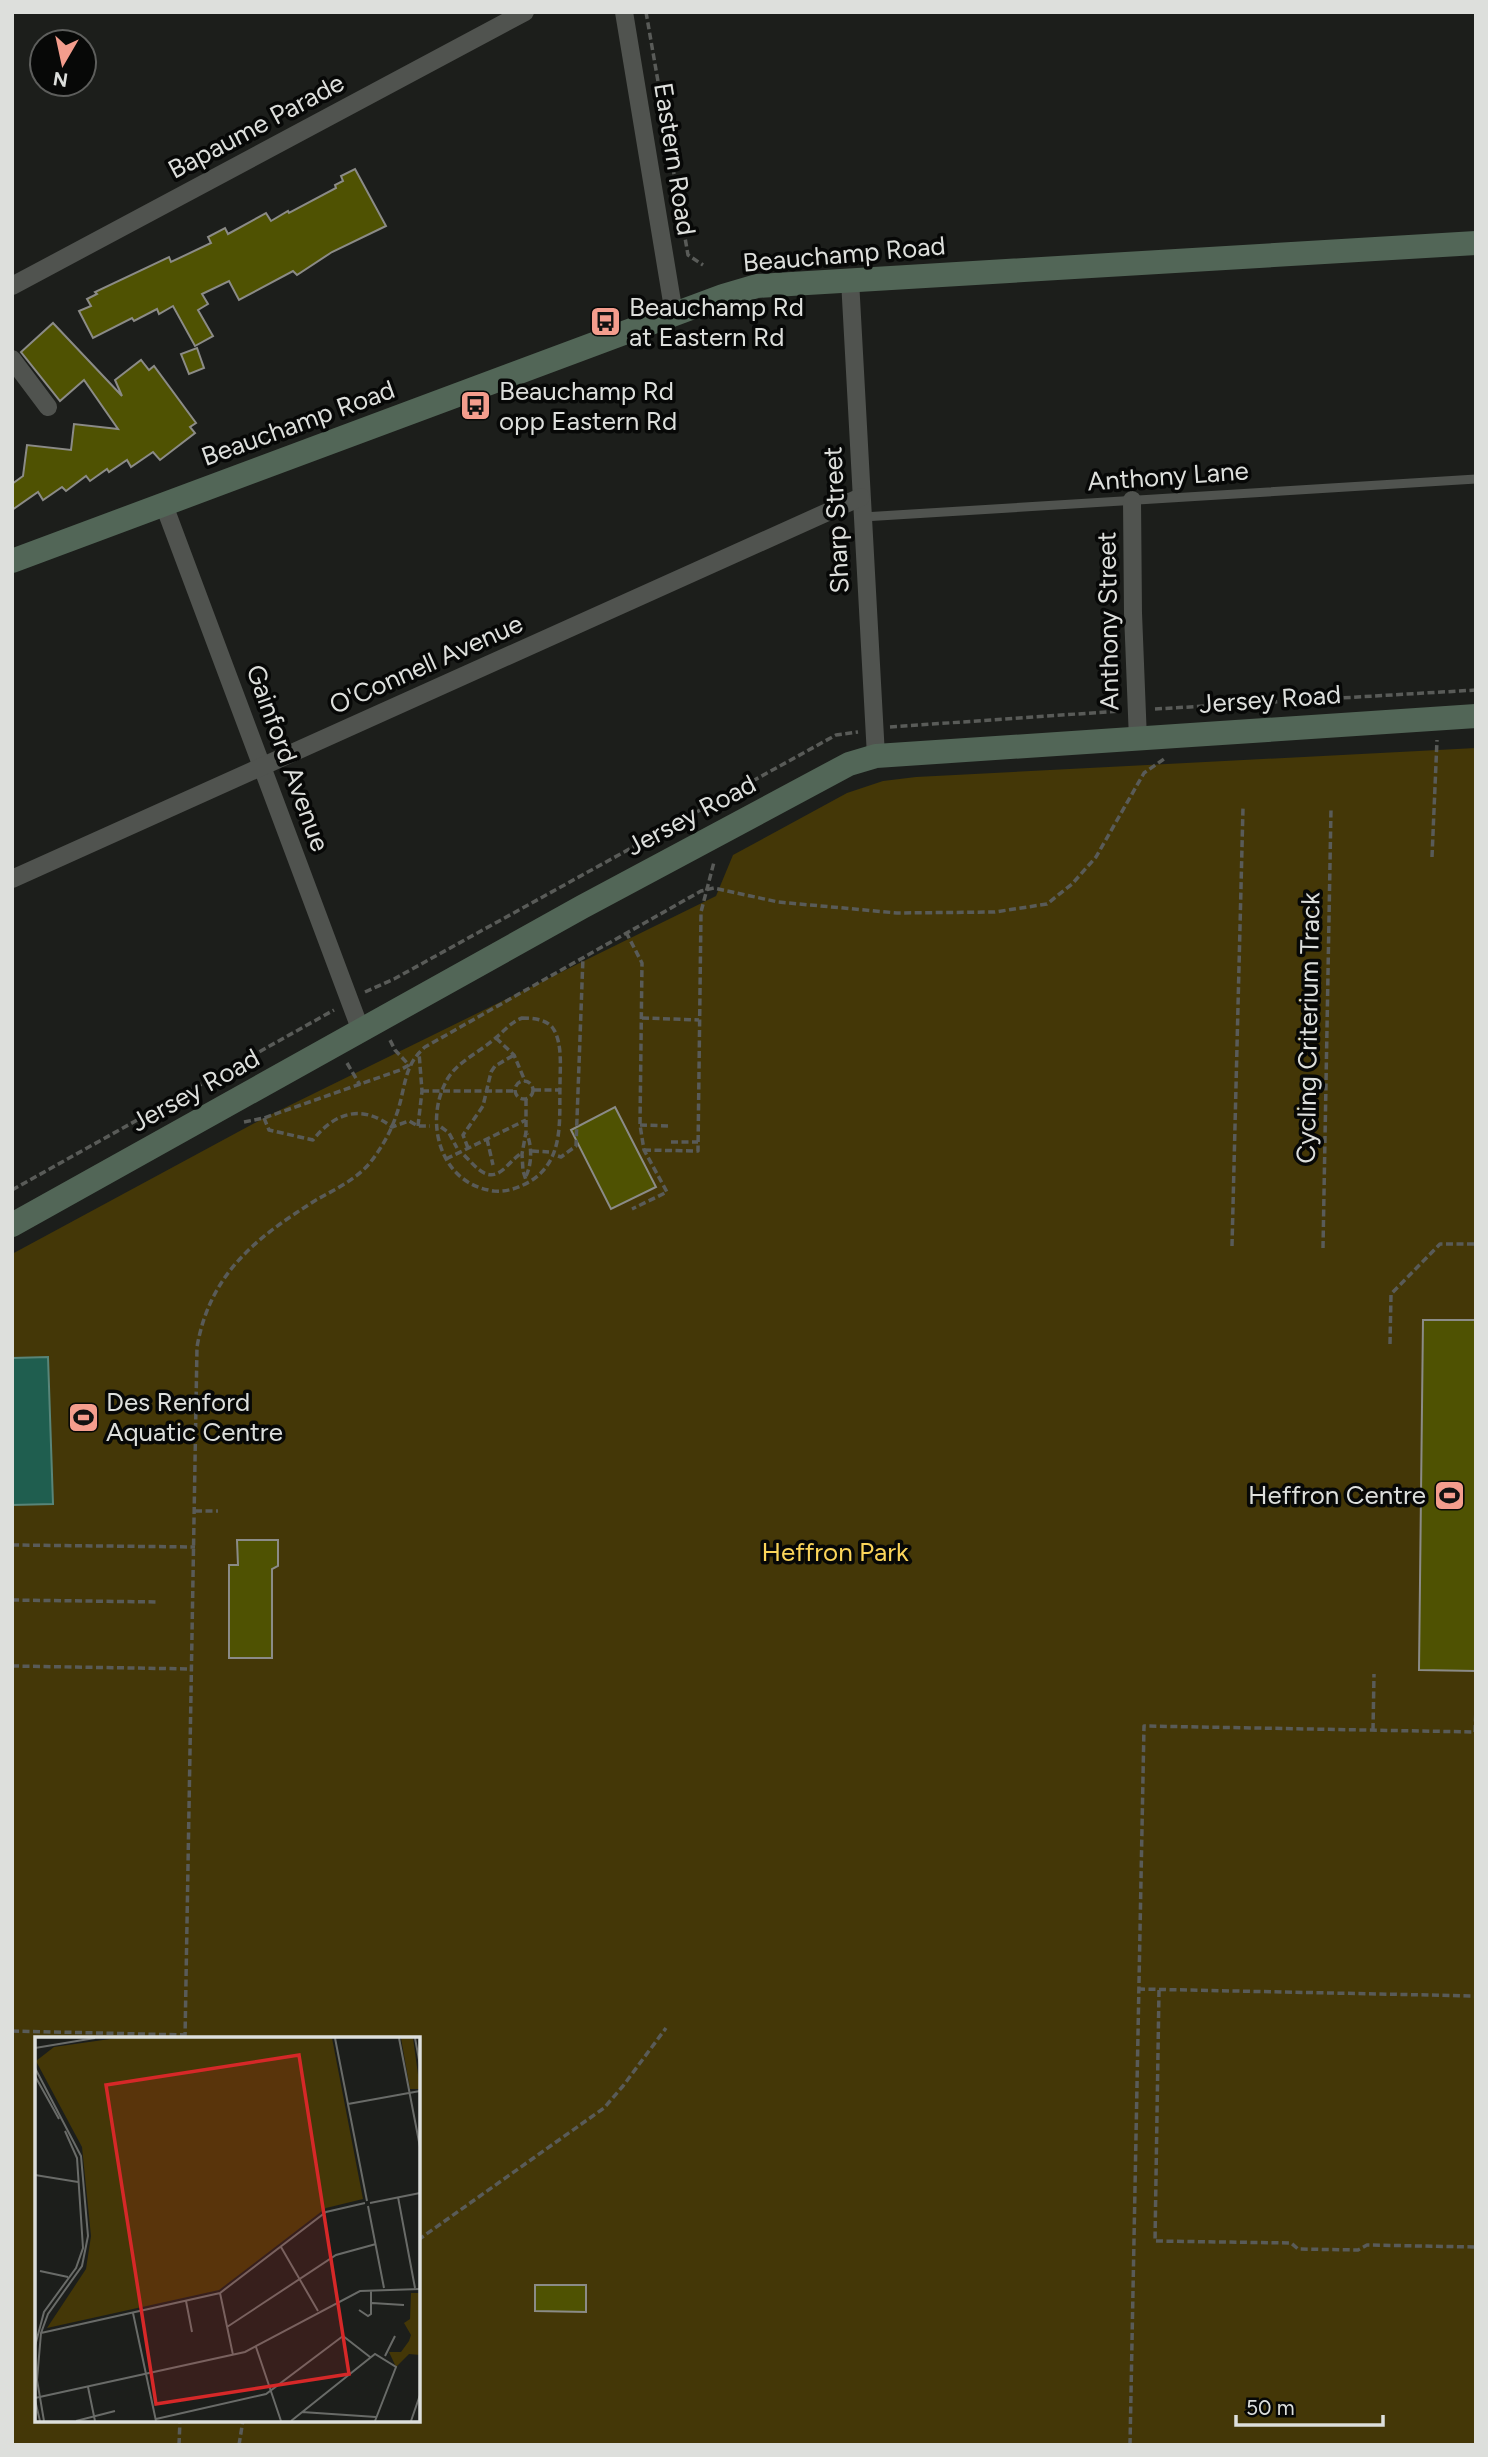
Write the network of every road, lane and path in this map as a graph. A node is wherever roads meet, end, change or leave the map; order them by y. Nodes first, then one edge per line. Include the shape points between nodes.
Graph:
1 (525, 12) edge
2 (624, 12) edge
3 (646, 12) edge
4 (1476, 243) edge
5 (703, 265) dead end
6 (850, 280) junction
7 (12, 286) edge
8 (674, 314) junction
9 (12, 359) edge
10 (48, 407) dead end
11 (1476, 479) edge
12 (861, 498) junction
13 (1132, 500) junction
14 (164, 505) junction
15 (863, 517) junction
16 (12, 561) edge
17 (1476, 716) edge
18 (1446, 741) dead end
19 (1146, 748) junction
20 (876, 756) junction
21 (263, 766) junction
22 (1243, 808) dead end
23 (1331, 809) dead end
24 (1432, 857) dead end
25 (715, 860) dead end
26 (12, 879) edge
27 (708, 888) junction
28 (626, 932) junction
29 (583, 957) junction
30 (641, 1018) junction
31 (699, 1020) junction
32 (371, 1025) junction
33 (496, 1038) junction
34 (419, 1052) junction
35 (514, 1055) junction
36 (409, 1065) junction
37 (524, 1081) junction
38 (485, 1090) junction
39 (534, 1090) junction
40 (559, 1090) junction
41 (422, 1091) junction
42 (442, 1091) junction
43 (515, 1091) junction
44 (526, 1099) junction
45 (264, 1118) junction
46 (526, 1121) junction
47 (640, 1125) junction
48 (232, 1126) dead end
49 (418, 1126) junction
50 (430, 1126) dead end
51 (671, 1126) dead end
52 (392, 1127) junction
53 (441, 1127) dead end
54 (486, 1139) junction
55 (671, 1142) dead end
56 (698, 1142) junction
57 (457, 1149) dead end
58 (468, 1149) junction
59 (644, 1150) junction
60 (532, 1151) dead end
61 (550, 1152) dead end
62 (520, 1154) dead end
63 (464, 1155) dead end
64 (558, 1156) dead end
65 (446, 1159) junction
66 (493, 1165) dead end
67 (527, 1183) junction
68 (632, 1209) dead end
69 (12, 1225) edge
70 (1476, 1244) edge
71 (1232, 1246) dead end
72 (1323, 1248) dead end
73 (1390, 1344) dead end
74 (195, 1511) junction
75 (218, 1511) dead end
76 (12, 1545) edge
77 (194, 1547) junction
78 (12, 1600) edge
79 (158, 1602) dead end
80 (12, 1666) edge
81 (192, 1669) junction
82 (1374, 1674) dead end
83 (1476, 1708) edge
84 (1373, 1730) junction
85 (1475, 1732) edge
86 (1138, 1989) junction
87 (1159, 1990) junction
88 (1476, 1996) edge
89 (666, 2028) dead end
90 (12, 2032) edge
91 (186, 2037) edge
92 (420, 2239) edge
93 (1476, 2247) edge
94 (180, 2422) edge
95 (243, 2422) edge
96 (179, 2445) edge
97 (239, 2445) edge
98 (1130, 2445) edge

1 - 7 street, Bapaume Parade
2 - 8 street, Eastern Road
3 - 5 path, Eastern Road via 688,256
4 - 6 street, Beauchamp Road
6 - 8 street, Beauchamp Road via 757,286
6 - 12 street, Sharp Street
8 - 14 street, Beauchamp Road
9 - 10 street
11 - 13 lane, Anthony Lane
12 - 15 street, Sharp Street
12 - 21 street, O'Connell Avenue
13 - 15 lane, Anthony Lane
13 - 19 street, Anthony Street via 1133,612
14 - 16 street, Beauchamp Road
14 - 21 street, Gainford Avenue
15 - 20 street, Sharp Street
17 - 19 street, Jersey Road via 1212,732
18 - 24 path via 1437,742
19 - 20 street, Jersey Road
19 - 27 path via 1168,755 1144,774 1096,857 1047,904 995,912 897,913 778,902
20 - 32 street, Jersey Road via 849,764
21 - 26 street, O'Connell Avenue
21 - 32 street, Gainford Avenue
22 - 71 path
23 - 72 path, Cycling Criterium Track
25 - 27 path
27 - 28 path
27 - 31 path via 701,912
28 - 29 path
28 - 30 path via 642,963
29 - 34 path
29 - 64 path via 576,1146
30 - 31 path
30 - 47 path
31 - 56 path
32 - 36 path
32 - 69 street, Jersey Road
33 - 35 path
33 - 40 path via 522,1018 548,1024 556,1035
33 - 42 path via 457,1067
34 - 36 path
34 - 41 path
35 - 37 path
35 - 38 path via 495,1066
36 - 45 path
36 - 52 path
37 - 39 path
37 - 43 path
38 - 42 path
38 - 43 path
38 - 58 path via 478,1115 463,1135
39 - 40 path
39 - 44 path
40 - 67 path via 554,1154 546,1168
41 - 42 path
41 - 49 path
42 - 65 path via 436,1137
43 - 44 path
44 - 46 path
45 - 48 path
45 - 52 path via 269,1130 313,1140 346,1113 373,1115
46 - 54 path
46 - 67 path
47 - 51 path
47 - 59 path
49 - 50 path
49 - 52 path via 409,1121
52 - 74 path via 365,1168 264,1234 231,1267 205,1312 197,1347
53 - 57 path
54 - 58 path
54 - 66 path
55 - 56 path
56 - 59 path via 698,1151
58 - 65 path
59 - 68 path via 667,1192
60 - 61 path
62 - 63 path via 492,1175 478,1170
65 - 67 path via 456,1173 489,1190 502,1192
70 - 73 path via 1440,1244 1391,1294
74 - 75 path
74 - 77 path
76 - 77 path
77 - 81 path
78 - 79 path
80 - 81 path
81 - 91 path
82 - 84 path
83 - 85 path
84 - 85 path
84 - 86 path via 1144,1726
86 - 87 path
86 - 98 path
87 - 88 path
87 - 93 path via 1154,2241 1291,2243 1298,2249 1346,2250 1367,2245
89 - 92 path via 604,2108
90 - 91 path
94 - 96 path
95 - 97 path

